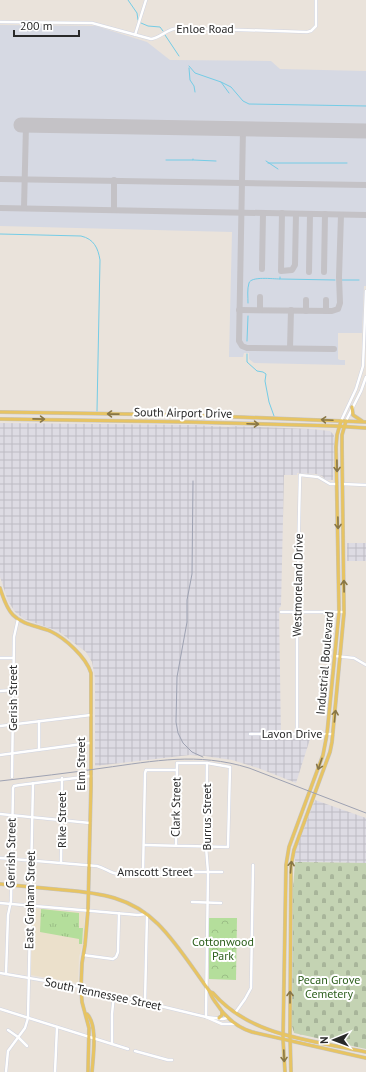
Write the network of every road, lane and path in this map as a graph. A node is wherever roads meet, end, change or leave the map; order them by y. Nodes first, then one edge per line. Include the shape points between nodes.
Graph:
1 (146, 0) edge
2 (316, 0) edge
3 (0, 22) edge
4 (135, 35) junction
5 (366, 291) edge
6 (366, 377) edge
7 (352, 407) junction
8 (0, 412) edge
9 (188, 415) junction
10 (0, 419) edge
11 (341, 421) junction
12 (346, 421) junction
13 (188, 422) junction
14 (365, 422) edge
15 (339, 427) junction
16 (344, 427) junction
17 (366, 428) edge
18 (337, 484) junction
19 (342, 484) junction
20 (366, 484) edge
21 (338, 547) junction
22 (343, 547) junction
23 (0, 588) edge
24 (281, 612) dead end
25 (297, 612) junction
26 (339, 612) junction
27 (344, 612) junction
28 (18, 619) junction
29 (335, 656) junction
30 (340, 656) junction
31 (0, 658) edge
32 (13, 658) junction
33 (366, 665) edge
34 (13, 690) junction
35 (0, 691) edge
36 (91, 715) junction
37 (38, 721) junction
38 (13, 724) junction
39 (0, 726) edge
40 (250, 734) dead end
41 (297, 734) junction
42 (327, 734) junction
43 (333, 734) junction
44 (90, 743) junction
45 (39, 750) junction
46 (12, 754) junction
47 (0, 755) edge
48 (207, 762) junction
49 (176, 770) junction
50 (91, 776) junction
51 (12, 777) dead end
52 (62, 778) junction
53 (32, 782) junction
54 (305, 805) junction
55 (0, 814) edge
56 (12, 814) junction
57 (32, 816) junction
58 (62, 820) junction
59 (90, 823) junction
60 (299, 823) junction
61 (304, 824) junction
62 (144, 845) junction
63 (176, 845) junction
64 (206, 847) junction
65 (0, 858) edge
66 (11, 859) junction
67 (31, 860) junction
68 (61, 863) junction
69 (89, 865) junction
70 (252, 865) dead end
71 (208, 872) junction
72 (222, 872) dead end
73 (143, 873) junction
74 (0, 884) edge
75 (11, 885) junction
76 (31, 887) junction
77 (88, 892) junction
78 (192, 902) dead end
79 (0, 903) edge
80 (208, 903) junction
81 (221, 903) dead end
82 (10, 904) junction
83 (30, 906) junction
84 (88, 910) junction
85 (119, 913) junction
86 (147, 914) junction
87 (286, 914) junction
88 (290, 914) junction
89 (286, 920) junction
90 (290, 920) junction
91 (285, 947) junction
92 (290, 947) junction
93 (83, 955) junction
94 (285, 963) junction
95 (290, 963) junction
96 (0, 973) edge
97 (6, 974) junction
98 (28, 978) junction
99 (81, 987) junction
100 (206, 987) junction
101 (210, 992) junction
102 (114, 994) junction
103 (145, 1002) junction
104 (0, 1009) edge
105 (221, 1010) junction
106 (235, 1013) junction
107 (206, 1017) junction
108 (28, 1018) junction
109 (220, 1018) junction
110 (227, 1018) junction
111 (252, 1023) junction
112 (236, 1024) junction
113 (256, 1025) junction
114 (57, 1027) junction
115 (242, 1028) junction
116 (8, 1030) dead end
117 (284, 1034) junction
118 (290, 1036) junction
119 (18, 1037) junction
120 (91, 1037) junction
121 (283, 1039) junction
122 (290, 1040) junction
123 (309, 1040) junction
124 (112, 1044) junction
125 (325, 1044) junction
126 (309, 1045) junction
127 (27, 1046) dead end
128 (324, 1048) junction
129 (128, 1049) dead end
130 (135, 1050) dead end
131 (366, 1052) edge
132 (366, 1058) edge
133 (172, 1060) dead end
134 (6, 1072) edge
135 (55, 1072) edge
136 (88, 1072) edge
137 (92, 1072) edge
138 (285, 1072) edge
139 (291, 1072) edge

1 - 4 street
2 - 4 street, Enloe Road via 316,24 309,32 179,28 170,29 153,39
3 - 4 street, Enloe Road via 88,22
5 - 11 street, Industrial Boulevard via 362,370
6 - 7 street, Industrial Boulevard
7 - 12 street, Industrial Boulevard
7 - 14 main road via 354,417
9 -> 8 main road, South Airport Drive
11 -> 9 main road, South Airport Drive
9 - 13 main road
10 -> 13 main road, South Airport Drive
11 - 12 main road, South Airport Drive
11 - 15 main road, Industrial Boulevard
12 - 14 main road, South Airport Drive
12 - 16 main road, Industrial Boulevard
13 -> 15 main road, South Airport Drive
15 - 16 main road, South Airport Drive
15 -> 18 main road, Industrial Boulevard
16 - 17 main road, South Airport Drive
16 - 19 main road, Industrial Boulevard
18 - 19 main road
18 -> 21 main road, Industrial Boulevard
18 - 25 street, Westmoreland Drive via 330,484 318,476 300,475
19 - 20 street
19 - 22 main road, Industrial Boulevard
21 - 22 main road
21 - 26 main road, Industrial Boulevard
27 -> 22 main road, Industrial Boulevard
23 - 28 main road via 8,608
24 - 25 street
25 - 26 street
25 - 41 street, Westmoreland Drive
26 - 27 street
26 - 29 main road, Industrial Boulevard
27 - 30 main road, Industrial Boulevard
28 - 32 street, Gerish Street
28 - 36 main road, Elm Street via 56,634 82,656 91,675
29 - 30 street
29 - 42 main road, Industrial Boulevard
30 - 33 street via 356,659
43 -> 30 main road, Industrial Boulevard
31 - 32 street
32 - 34 street, Gerish Street
34 - 35 street
34 - 38 street, Gerish Street
36 - 37 street
36 - 44 main road, Elm Street
37 - 38 street
37 - 45 street
38 - 39 street
38 - 46 street, Gerish Street
40 - 41 street, Lavon Drive
41 - 42 street, Lavon Drive
42 - 43 street, Lavon Drive
42 -> 54 main road, Industrial Boulevard via 325,749
43 - 61 main road, Industrial Boulevard via 330,752
44 - 45 street
44 - 50 main road, Elm Street
45 - 46 street
46 - 47 street
46 - 51 street, Gerish Street
48 - 49 street via 179,763
48 - 64 street, Burrus Street
48 - 64 street via 230,767 228,847
49 - 62 street via 146,770
49 - 63 street, Clark Street
50 - 52 street
50 - 59 main road, Elm Street
52 - 53 street
52 - 58 street, Rike Street
53 - 56 street, Gerrish Street via 14,786
53 - 57 street, East Graham Street
54 - 60 main road, Industrial Boulevard
54 - 61 main road via 307,809
55 - 56 street
56 - 57 street
56 - 66 street, Gerrish Street
57 - 58 street
57 - 67 street, East Graham Street
58 - 59 street
58 - 68 street, Rike Street
59 - 69 main road, Elm Street
60 - 61 main road
60 - 87 main road, Industrial Boulevard via 287,859
88 -> 61 main road, Industrial Boulevard via 291,862
62 - 63 street
62 - 73 street
63 - 64 street
64 - 71 street, Burrus Street
65 - 66 street, Amscott Street
66 - 67 street, Amscott Street
66 - 75 street, Gerrish Street
67 - 68 street, Amscott Street
67 - 76 street, East Graham Street
68 - 69 street, Amscott Street
69 - 73 street, Amscott Street via 104,868 114,874
69 - 77 main road, Elm Street
70 - 106 street via 250,988
71 - 72 street, Amscott Street
71 - 73 street, Amscott Street
71 - 80 street, Burrus Street
74 - 75 main road
75 - 76 main road
75 - 82 street, Gerrish Street
76 - 77 main road
76 - 83 street, East Graham Street
77 - 84 main road, Elm Street
77 - 86 main road via 119,899
78 - 80 street
79 - 82 street
80 - 81 street
80 - 100 street, Burrus Street
82 - 83 street
82 - 97 street, Gerrish Street
83 - 84 street
83 - 98 street, East Graham Street
84 - 85 street
84 - 93 main road, Elm Street
85 - 86 street
85 - 93 street via 116,958
86 - 100 main road via 166,932
86 - 103 street
87 - 88 main road
87 - 89 main road, Industrial Boulevard
88 - 90 main road, Industrial Boulevard
89 - 90 main road
89 - 91 main road, Industrial Boulevard
90 - 92 main road, Industrial Boulevard
91 - 92 main road
91 - 94 main road, Industrial Boulevard
92 - 95 main road, Industrial Boulevard
93 - 99 main road, Elm Street
94 - 95 main road
94 - 117 main road, Industrial Boulevard
118 -> 95 main road, Industrial Boulevard
96 - 97 street, South Tennessee Street
97 - 98 street, South Tennessee Street
98 - 99 street, South Tennessee Street
98 - 108 street, East Graham Street
99 - 102 street, South Tennessee Street
99 - 120 main road, Elm Street
100 - 101 main road
100 - 107 street, Burrus Street
101 - 105 main road via 210,996
101 - 106 main road
102 - 103 street, South Tennessee Street
102 - 124 street via 111,1018
103 - 107 street, South Tennessee Street
104 - 108 street
105 - 109 main road
105 - 110 main road
106 - 111 main road
107 - 109 street, South Tennessee Street
107 - 112 street, South Tennessee Street via 222,1024
108 - 114 street
108 - 119 street via 25,1028
109 - 110 street, South Tennessee Street
110 - 111 main road via 234,1015
110 - 112 main road
111 - 113 main road
112 - 115 main road
113 - 115 main road via 255,1030
113 - 117 main road
114 - 120 street
114 - 135 street
115 - 121 main road
116 - 119 street
117 - 118 main road
117 - 121 main road, Industrial Boulevard
118 - 122 main road, Industrial Boulevard
118 - 123 main road
119 - 127 street
119 - 134 street via 8,1051
120 - 124 street
120 - 136 main road
120 - 137 main road
121 - 122 main road
121 -> 138 main road, Industrial Boulevard
122 - 126 main road
122 - 139 main road, Industrial Boulevard
123 - 125 main road
123 - 126 main road
124 - 129 street
125 - 128 main road
125 - 131 main road
126 - 128 main road
128 - 132 main road
130 - 133 street

